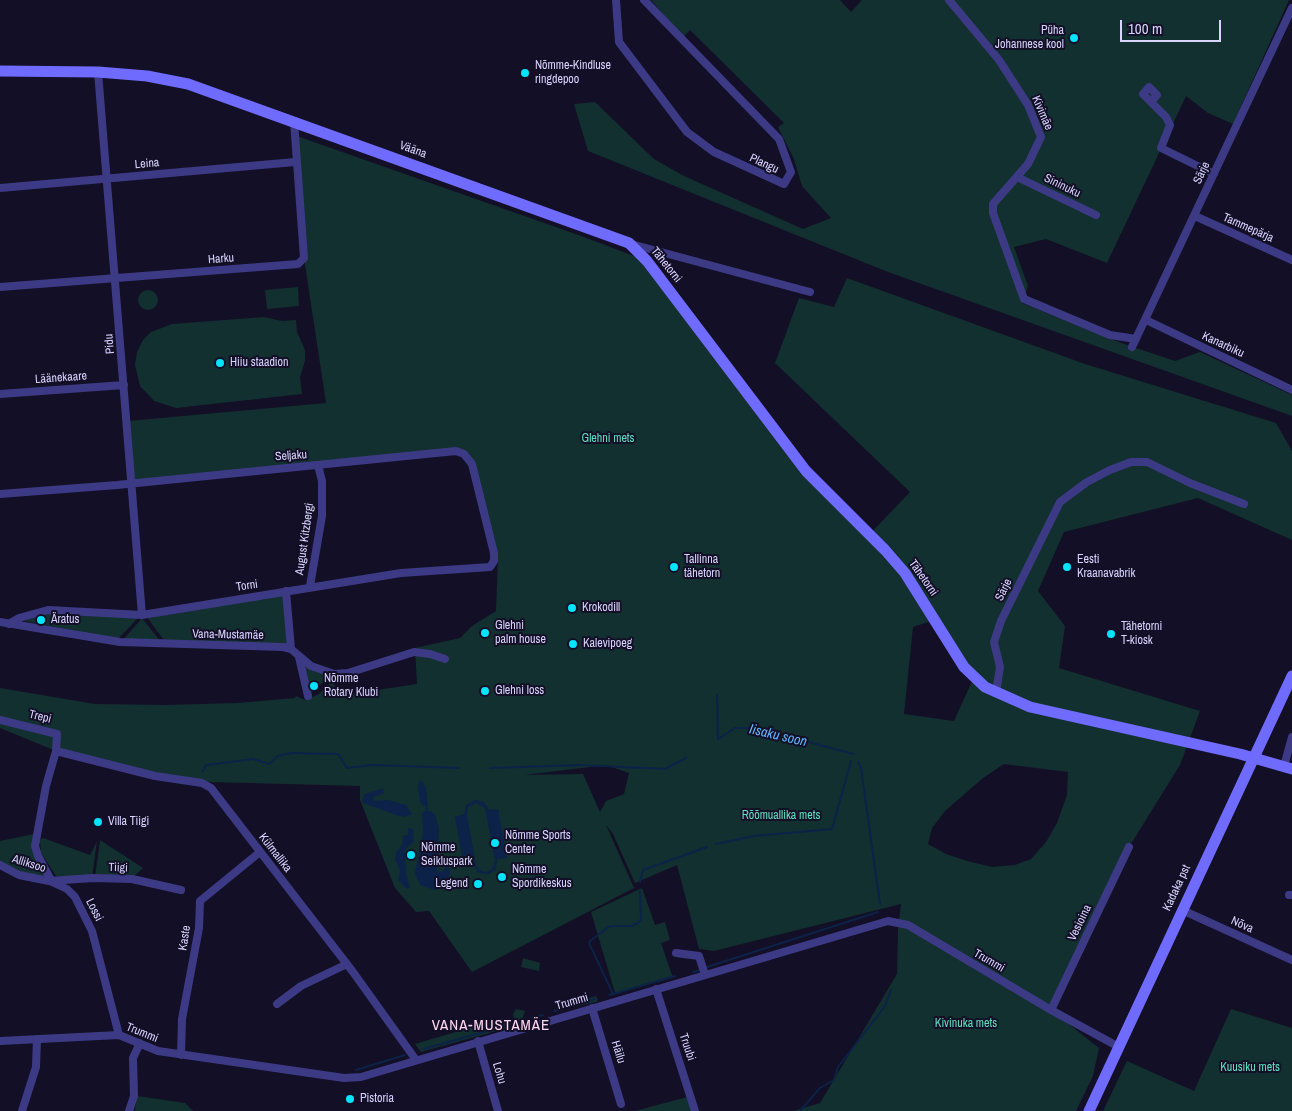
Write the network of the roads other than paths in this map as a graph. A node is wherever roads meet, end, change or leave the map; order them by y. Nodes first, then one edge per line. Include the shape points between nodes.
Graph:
1 (616, 0) edge
2 (644, 0) edge
3 (949, 0) edge
4 (1292, 8) edge
5 (0, 71) edge
6 (98, 72) junction
7 (1151, 102) dead end
8 (294, 121) junction
9 (295, 162) junction
10 (1214, 174) junction
11 (1017, 177) junction
12 (108, 179) junction
13 (0, 188) edge
14 (1096, 215) dead end
15 (1195, 216) junction
16 (629, 243) junction
17 (1292, 260) edge
18 (115, 279) junction
19 (0, 287) edge
20 (810, 292) dead end
21 (1146, 320) junction
22 (1136, 338) junction
23 (1132, 347) dead end
24 (124, 385) junction
25 (1292, 390) edge
26 (0, 394) edge
27 (318, 466) junction
28 (131, 482) junction
29 (0, 494) edge
30 (1244, 504) dead end
31 (490, 567) joint
32 (310, 586) junction
33 (286, 591) junction
34 (142, 615) junction
35 (0, 622) edge
36 (9, 624) junction
37 (291, 649) junction
38 (299, 657) junction
39 (445, 660) dead end
40 (1292, 676) edge
41 (996, 693) junction
42 (308, 696) dead end
43 (0, 720) edge
44 (1292, 737) edge
45 (56, 751) junction
46 (1253, 757) junction
47 (1288, 768) edge
48 (1129, 847) dead end
49 (260, 852) junction
50 (0, 865) edge
51 (52, 882) junction
52 (181, 890) dead end
53 (1182, 910) junction
54 (676, 953) dead end
55 (1292, 960) edge
56 (347, 964) junction
57 (705, 976) junction
58 (656, 989) junction
59 (277, 1004) dead end
60 (592, 1008) junction
61 (1051, 1010) junction
62 (120, 1034) junction
63 (37, 1039) junction
64 (0, 1041) edge
65 (478, 1041) junction
66 (140, 1043) junction
67 (1119, 1047) junction
68 (181, 1055) junction
69 (416, 1060) junction
70 (621, 1104) dead end
71 (22, 1111) edge
72 (129, 1111) edge
73 (498, 1111) edge
74 (695, 1111) edge
75 (1089, 1111) edge

1 - 2 street, Plangu via 619,42 687,132 714,152 784,184 791,172 779,139
3 - 11 street, Kivimäe via 999,60 1028,105 1041,137
4 - 10 street, Särje
5 - 6 street, Vääna
6 - 8 street, Vääna via 148,76 188,84
6 - 12 street, Pidu
7 - 10 street via 1166,116 1170,125 1161,148
8 - 9 street, Harku
8 - 16 street, Vääna
9 - 12 street, Leina
9 - 18 street, Harku via 304,258 298,264
10 - 15 street, Särje
11 - 14 street, Sininuku
11 - 22 street, Kivimäe via 993,204 993,213 1024,299 1110,335
12 - 13 street, Leina
12 - 18 street, Pidu
15 - 17 street, Tammepärja
15 - 21 street, Särje
16 - 20 street, Vääna
16 - 41 street, Tähetorni via 647,261 806,471 905,573 964,668
18 - 19 street, Harku
18 - 24 street, Pidu
21 - 22 street, Särje
21 - 25 street, Kanarbiku
22 - 23 street, Särje
24 - 26 street, Läänekaare
24 - 28 street, Pidu
27 - 28 street, Seljaku
27 - 31 street, Seljaku via 456,451 464,454 472,464 491,536 494,562
27 - 32 street, August Kitzbergi via 322,481 322,516
28 - 29 street, Seljaku
28 - 34 street, Pidu
30 - 41 street, Särje via 1147,462 1131,462 1110,470 1060,502 994,642 1000,667
31 - 32 street, Torni via 400,573
32 - 33 street, Torni
33 - 34 street, Torni
33 - 37 street, August Kitzbergi
34 - 36 street, Torni via 48,610
35 - 36 street, Vana-Mustamäe
36 - 37 street, Vana-Mustamäe via 120,642
37 - 38 street
38 - 39 street via 311,666 334,674 348,673 414,652
38 - 42 street
40 - 46 street, Kadaka pst
41 - 46 street, Tähetorni via 1052,713
43 - 45 street, Trepi via 57,734
44 - 47 street
45 - 49 street, Külmallika via 155,776 202,783 211,788
45 - 51 street, Lossi via 35,846
46 - 47 street, Tähetorni
46 - 53 street, Kadaka pst
48 - 61 street, Vesioina
49 - 56 street, Külmallika
49 - 68 street, Kaste via 200,901 199,928 182,1019
50 - 51 street, Alliksoo via 19,875
51 - 52 street, Tiigi via 93,878 132,880
51 - 62 street, Lossi via 75,897 92,931
53 - 55 street, Nõva
53 - 67 street, Kadaka pst
54 - 57 street via 699,956
56 - 59 street via 301,986
56 - 69 street, Külmallika
57 - 58 street, Trummi
57 - 61 street, Trummi via 894,921 908,925
58 - 60 street, Trummi
58 - 74 street, Truubi
60 - 65 street, Trummi
60 - 70 street, Häilu
61 - 67 street, Trummi
62 - 63 street, Trummi
62 - 66 street, Trummi
63 - 64 street, Trummi
63 - 71 street via 36,1067
65 - 69 street, Trummi
65 - 73 street, Lohu
66 - 68 street, Trummi via 158,1051
66 - 72 street via 133,1058 134,1096
67 - 75 street, Kadaka pst
68 - 69 street, Trummi via 344,1078 361,1077

